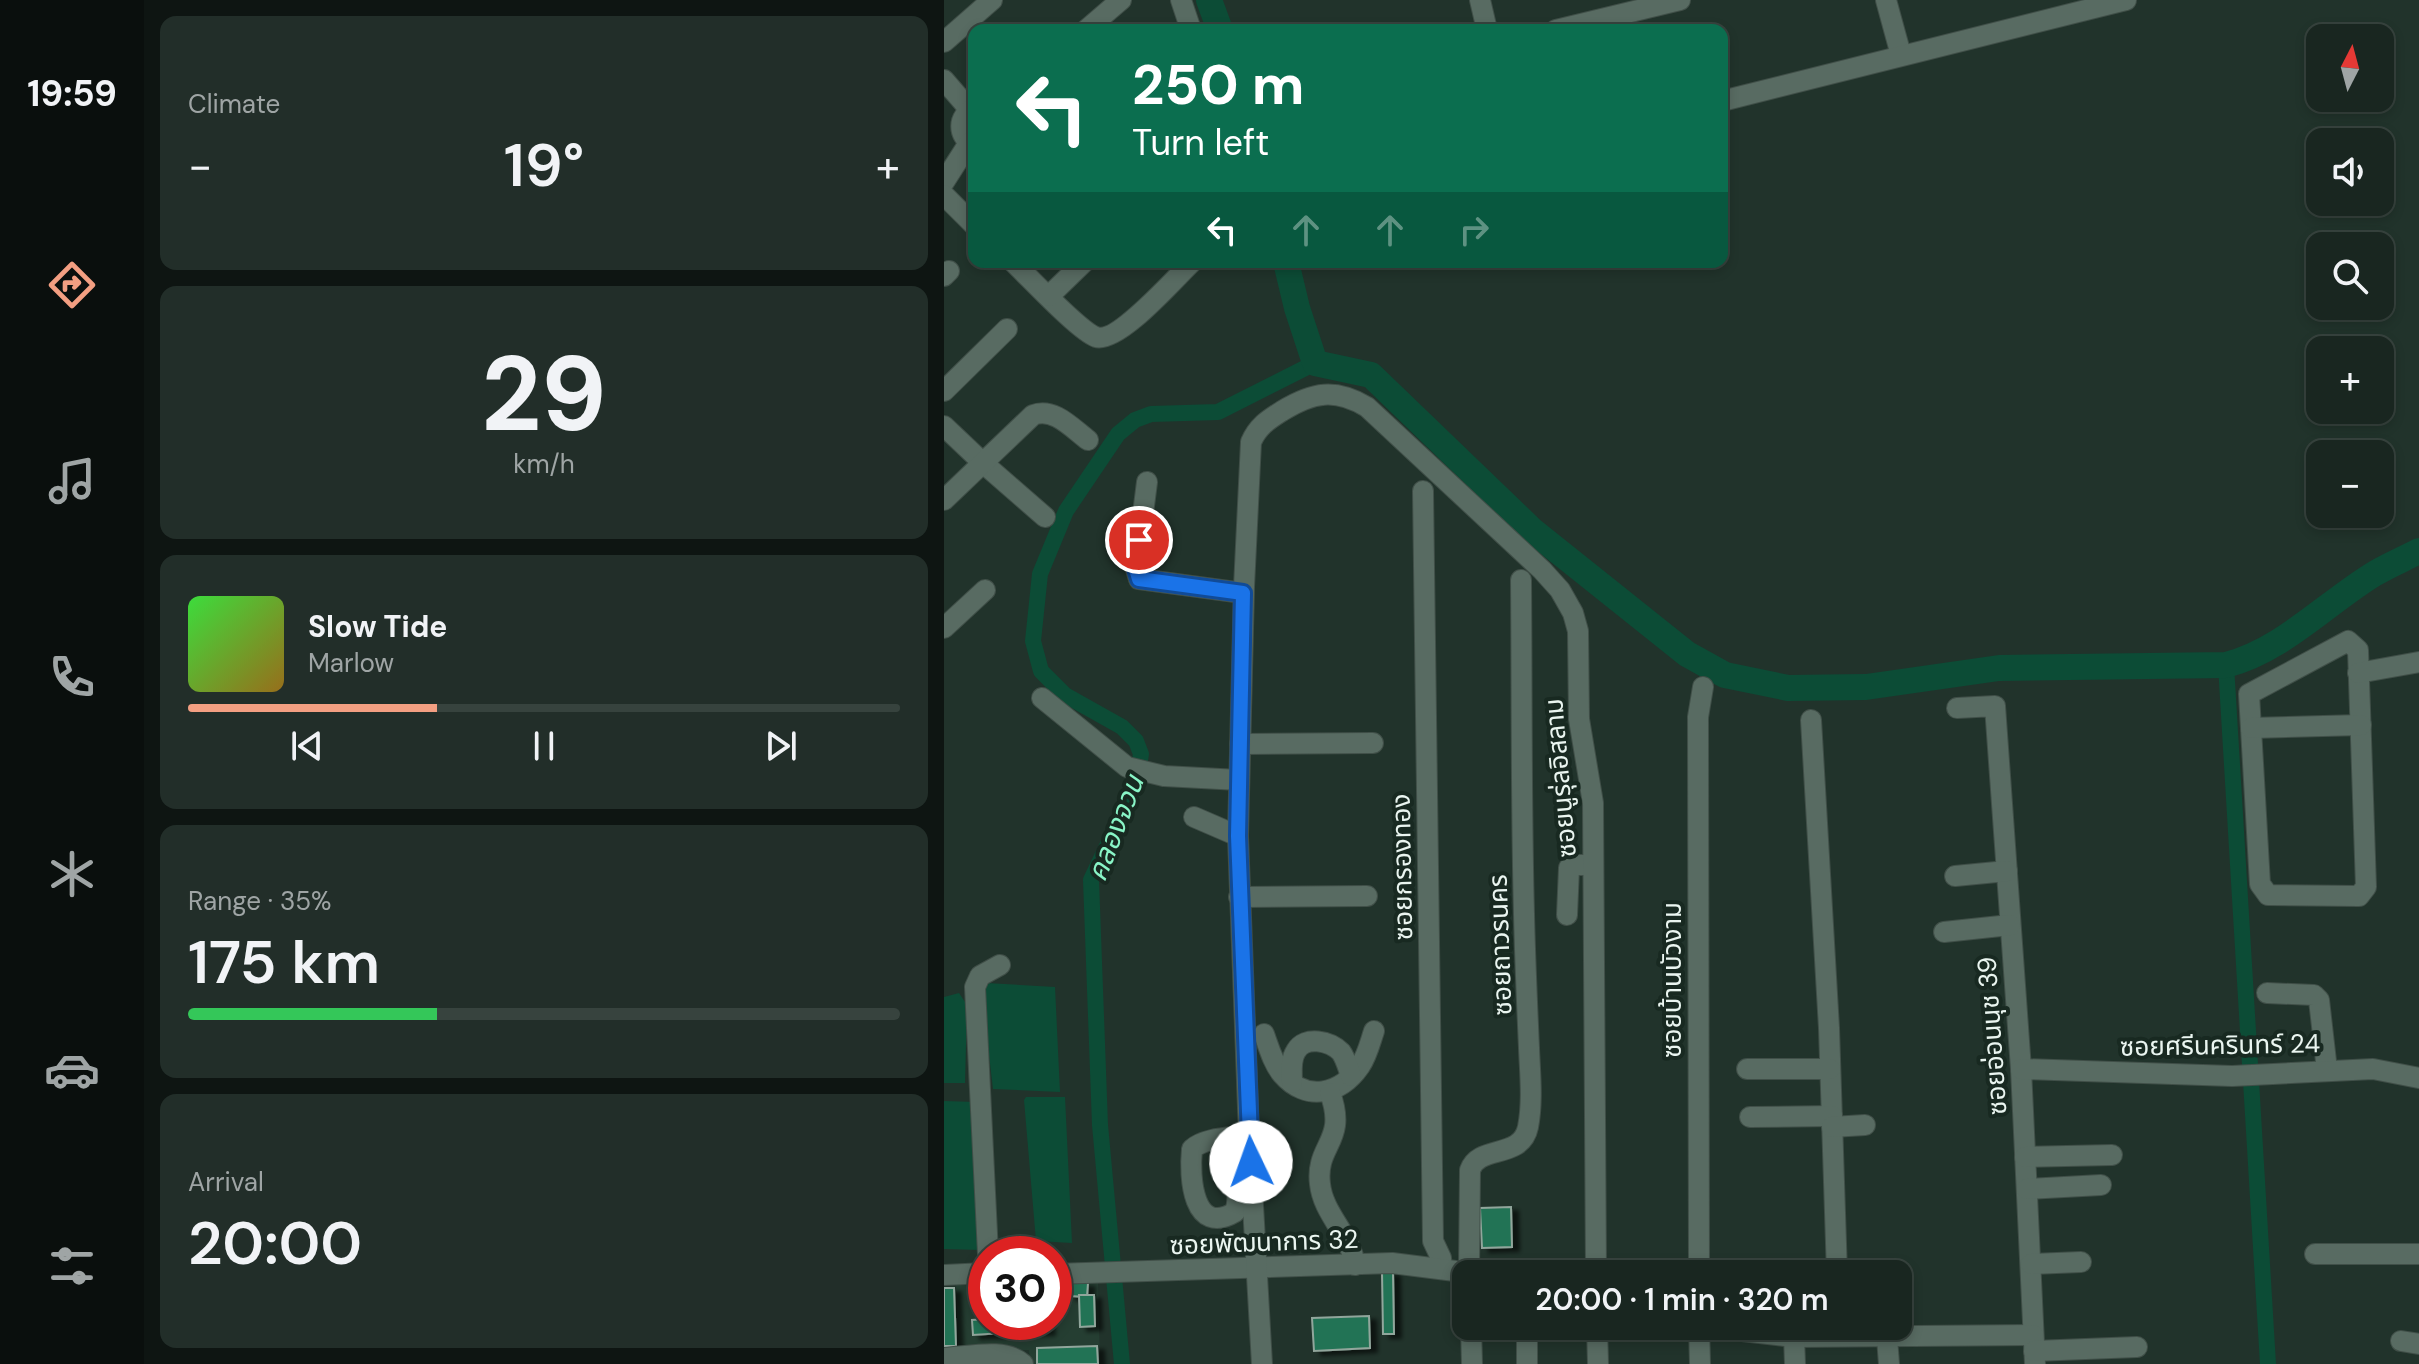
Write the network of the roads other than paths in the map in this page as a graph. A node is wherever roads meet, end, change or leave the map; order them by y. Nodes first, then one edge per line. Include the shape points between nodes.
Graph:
1 (992, 0) edge
2 (1121, 0) edge
3 (1181, 0) edge
4 (1480, 0) edge
5 (1680, 0) edge
6 (1886, 0) edge
7 (2126, 0) edge
8 (1093, 24) edge
9 (1189, 24) edge
10 (1486, 24) edge
11 (1581, 24) edge
12 (944, 42) edge
13 (1901, 55) junction
14 (944, 80) edge
15 (1728, 99) edge
16 (968, 105) edge
17 (968, 113) edge
18 (968, 141) edge
19 (968, 149) edge
20 (944, 182) edge
21 (944, 195) edge
22 (968, 219) edge
23 (1019, 268) edge
24 (1078, 268) edge
25 (1186, 268) edge
26 (1049, 296) junction
27 (1007, 329) dead end
28 (944, 391) edge
29 (944, 426) edge
30 (1088, 440) dead end
31 (983, 463) junction
32 (1147, 482) dead end
33 (1423, 491) dead end
34 (944, 500) edge
35 (1045, 517) dead end
36 (1521, 580) dead end
37 (985, 590) dead end
38 (1243, 593) junction
39 (944, 628) edge
40 (2419, 662) edge
41 (2358, 673) junction
42 (1703, 687) dead end
43 (1042, 698) dead end
44 (1957, 708) dead end
45 (1811, 720) dead end
46 (2361, 725) junction
47 (2251, 728) junction
48 (1373, 743) dead end
49 (1240, 744) junction
50 (1239, 780) junction
51 (1194, 817) dead end
52 (1238, 836) junction
53 (1593, 865) junction
54 (2007, 871) junction
55 (1955, 876) dead end
56 (1367, 896) dead end
57 (1239, 897) junction
58 (1567, 915) dead end
59 (2010, 925) junction
60 (1944, 932) dead end
61 (1000, 965) dead end
62 (2267, 993) dead end
63 (1374, 1031) dead end
64 (1264, 1034) dead end
65 (1747, 1069) dead end
66 (1830, 1069) junction
67 (2021, 1069) junction
68 (2327, 1070) junction
69 (1351, 1076) junction
70 (2419, 1078) edge
71 (1292, 1083) junction
72 (1330, 1093) junction
73 (1750, 1117) dead end
74 (1832, 1121) junction
75 (1865, 1125) dead end
76 (1249, 1135) junction
77 (1222, 1139) dead end
78 (2112, 1155) dead end
79 (2025, 1157) junction
80 (2101, 1185) dead end
81 (2027, 1189) junction
82 (987, 1236) edge
83 (1433, 1241) junction
84 (2315, 1254) dead end
85 (2419, 1254) edge
86 (1471, 1260) edge
87 (1596, 1260) edge
88 (1699, 1260) edge
89 (1837, 1260) edge
90 (2081, 1262) dead end
91 (2031, 1264) junction
92 (1355, 1265) junction
93 (1417, 1265) junction
94 (1256, 1267) junction
95 (1442, 1269) junction
96 (1452, 1271) edge
97 (944, 1275) edge
98 (968, 1277) edge
99 (1072, 1281) edge
100 (1471, 1340) edge
101 (1527, 1340) edge
102 (1597, 1340) edge
103 (1699, 1340) edge
104 (1794, 1340) edge
105 (1887, 1340) edge
106 (1912, 1340) edge
107 (2137, 1347) dead end
108 (2034, 1350) edge
109 (944, 1358) edge
110 (1023, 1364) edge
111 (1262, 1364) edge
112 (1472, 1364) edge
113 (1527, 1364) edge
114 (1598, 1364) edge
115 (1700, 1364) edge
116 (1795, 1364) edge
117 (1889, 1364) edge

1 - 12 street
2 - 8 street
3 - 9 street
4 - 10 street
5 - 11 street
6 - 13 street
7 - 13 street
13 - 15 street
14 - 16 street
17 - 18 street via 961,126
19 - 20 street
21 - 22 street
23 - 26 street
24 - 26 street
25 - 26 street via 1111,336 1095,336
27 - 28 street
29 - 31 street
30 - 31 street via 1042,412
31 - 34 street
31 - 35 street
32 - 38 street via 1139,579
33 - 83 street, ซอยกรองทอง
36 - 86 street, ซอยถาวรนคร via 1529,1115 1523,1140 1515,1147 1473,1161
37 - 39 street
38 - 49 street
38 - 53 street, ซอยนูรุ่ลอิสลาม via 1256,429 1302,398 1328,394 1367,407 1560,590 1573,613 1579,719 1593,803
40 - 41 street
41 - 46 street
41 - 47 street via 2358,650 2348,641 2329,649 2249,694
42 - 88 street, ซอยบ้านบัวงาม via 1698,717
43 - 50 street via 1127,767 1164,776
44 - 54 street, ซอยอ่อนนุช 39 via 1995,706
45 - 66 street
46 - 47 street
46 - 47 street via 2366,887 2359,896 2268,895 2260,884
48 - 49 street
49 - 50 street
50 - 52 street
51 - 52 street
52 - 57 street
53 - 58 street via 1569,868
53 - 87 street, ซอยนูรุ่ลอิสลาม
54 - 55 street
54 - 59 street, ซอยอ่อนนุช 39
56 - 57 street
57 - 76 street
59 - 60 street
59 - 67 street, ซอยอ่อนนุช 39
61 - 82 street via 980,976 975,987
62 - 68 street via 2314,995 2319,1000
63 - 69 street via 1362,1064
64 - 71 street via 1274,1061
65 - 66 street
66 - 74 street
67 - 68 street, ซอยศรีนครินทร์ 24 via 2232,1076
67 - 79 street, ซอยอ่อนนุช 39
68 - 70 street, ซอยศรีนครินทร์ 24 via 2373,1069
69 - 71 street via 1339,1050 1323,1042 1306,1042 1293,1058
69 - 72 street
71 - 72 street via 1311,1093
72 - 92 street via 1337,1122 1321,1163 1320,1188
73 - 74 street
74 - 75 street
74 - 89 street
76 - 77 street
76 - 94 street
78 - 79 street
79 - 81 street, ซอยอ่อนนุช 39
80 - 81 street
81 - 91 street, ซอยอ่อนนุช 39
83 - 93 street
83 - 95 street, ซอยกรองทอง
84 - 85 street
90 - 91 street
91 - 108 street, ซอยอ่อนนุช 39
92 - 93 street, ซอยพัฒนาการ 32
92 - 94 street, ซอยพัฒนาการ 32
93 - 95 street, ซอยพัฒนาการ 32
94 - 99 street, ซอยพัฒนาการ 32
94 - 111 street
95 - 96 street, ซอยพัฒนาการ 32
97 - 98 street
100 - 112 street
101 - 113 street
102 - 114 street
103 - 115 street
104 - 116 street
105 - 117 street
106 - 108 street
107 - 108 street
109 - 110 street via 1003,1355

